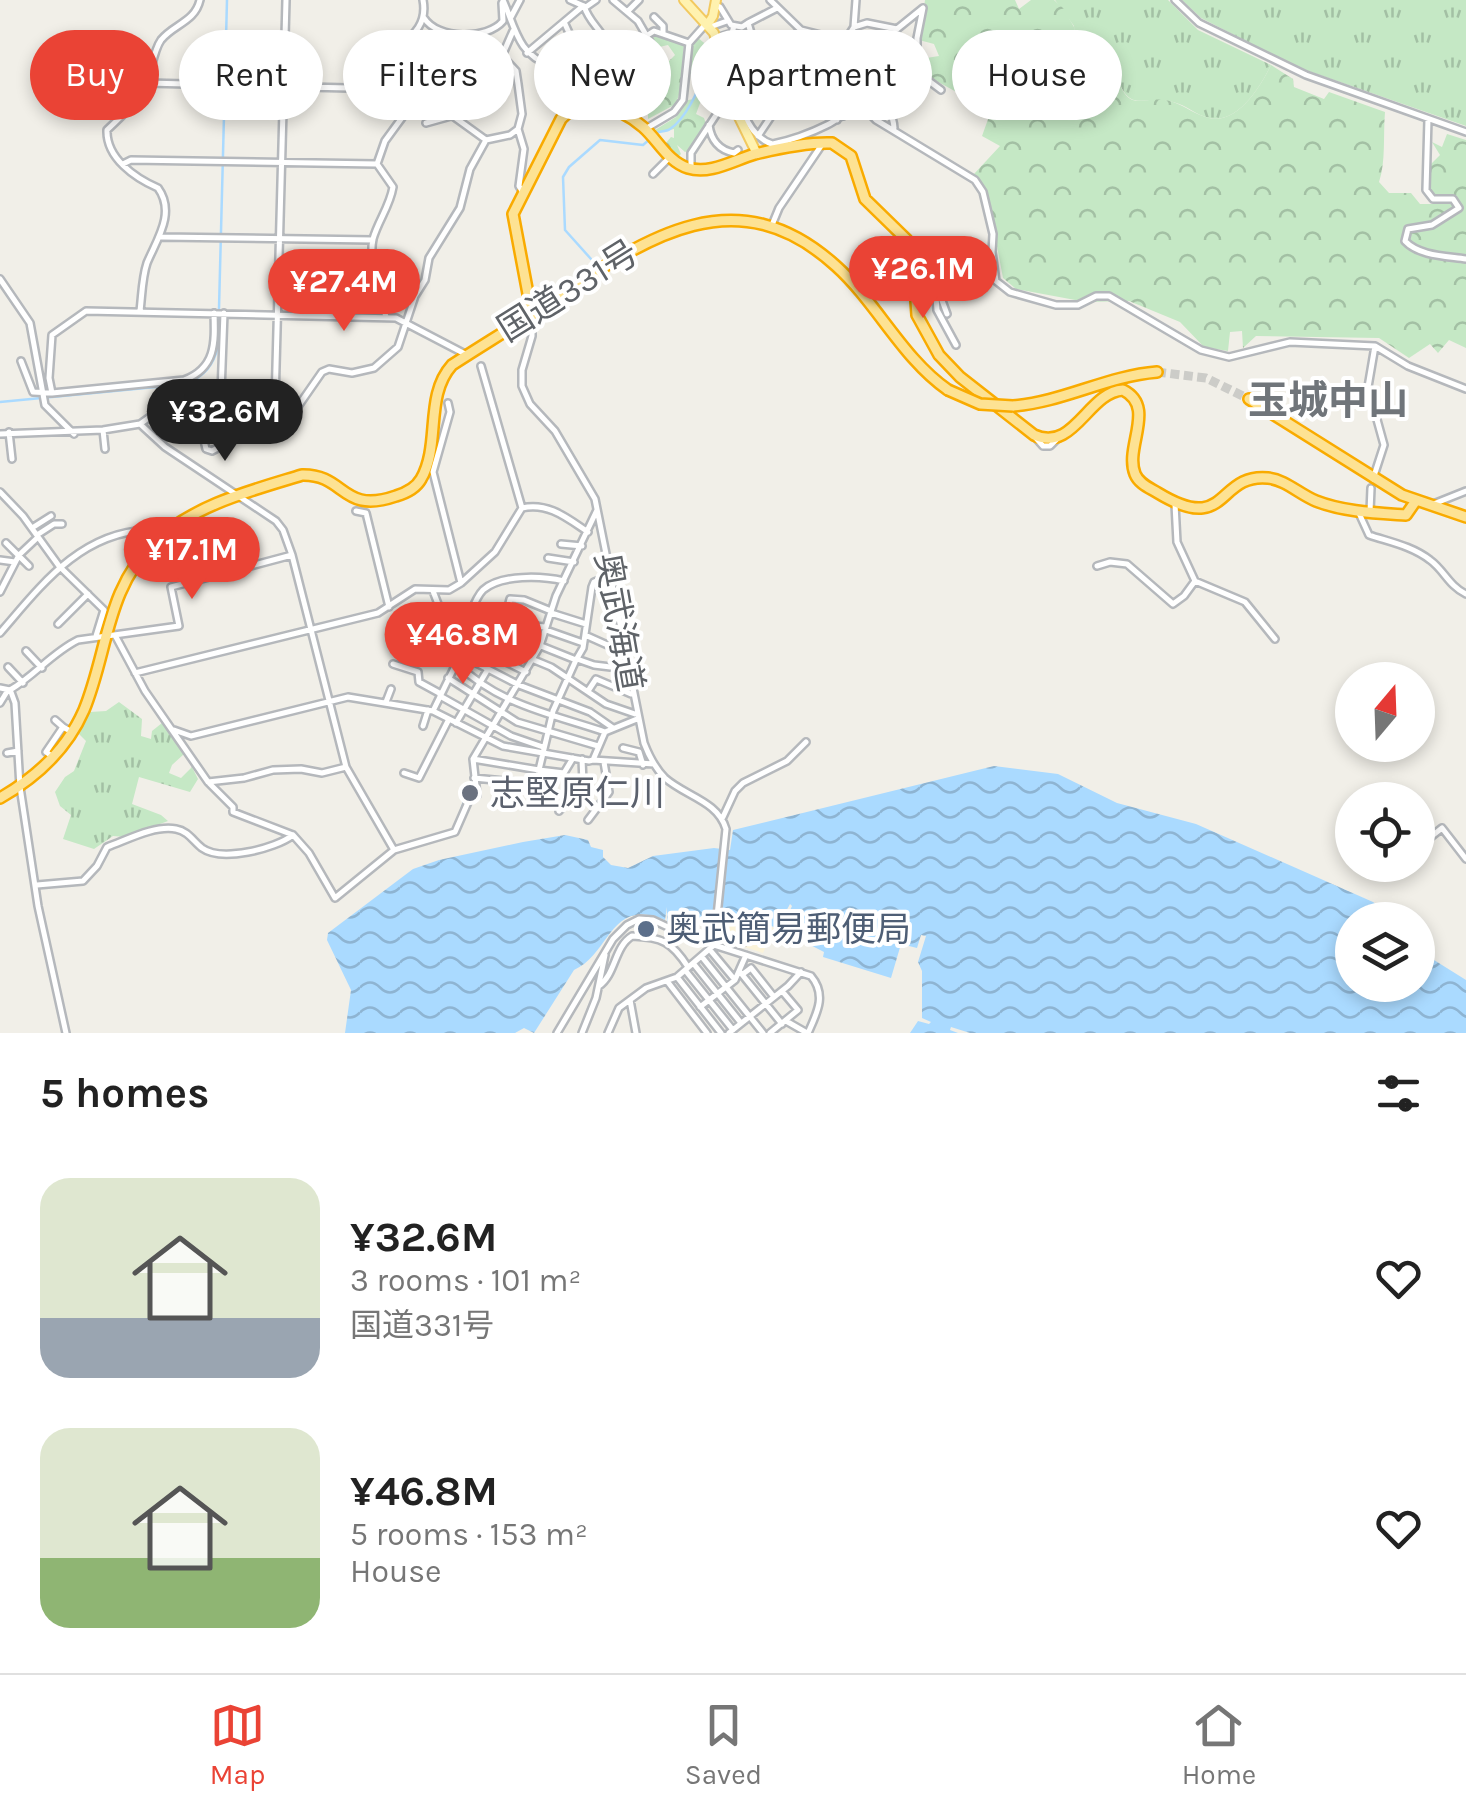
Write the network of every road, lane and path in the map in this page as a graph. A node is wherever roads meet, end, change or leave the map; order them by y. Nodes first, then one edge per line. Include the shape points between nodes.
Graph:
1 (200, 0) edge
2 (286, 0) edge
3 (423, 0) edge
4 (502, 0) edge
5 (520, 0) edge
6 (570, 0) edge
7 (596, 0) edge
8 (639, 0) edge
9 (684, 0) edge
10 (856, 0) edge
11 (1175, 0) edge
12 (618, 1) edge
13 (716, 2) edge
14 (774, 4) edge
15 (583, 6) junction
16 (629, 10) junction
17 (654, 16) dead end
18 (511, 17) junction
19 (424, 18) junction
20 (730, 23) junction
21 (748, 23) junction
22 (565, 24) junction
23 (709, 25) junction
24 (854, 28) joint
25 (285, 30) edge
26 (416, 30) edge
27 (514, 30) edge
28 (569, 30) edge
29 (601, 30) edge
30 (644, 30) edge
31 (664, 30) edge
32 (712, 30) edge
33 (731, 30) edge
34 (749, 30) edge
35 (801, 30) edge
36 (514, 31) edge
37 (671, 36) edge
38 (688, 42) junction
39 (159, 45) edge
40 (527, 53) junction
41 (534, 58) edge
42 (514, 69) edge
43 (941, 90) dead end
44 (1428, 119) junction
45 (117, 120) edge
46 (283, 120) edge
47 (400, 120) edge
48 (437, 120) edge
49 (458, 120) edge
50 (712, 120) edge
51 (740, 120) edge
52 (749, 120) edge
53 (769, 120) edge
54 (825, 120) edge
55 (836, 120) edge
56 (876, 120) edge
57 (893, 120) edge
58 (426, 123) dead end
59 (709, 125) junction
60 (826, 126) junction
61 (518, 128) junction
62 (894, 128) junction
63 (1466, 132) edge
64 (650, 134) junction
65 (758, 136) junction
66 (486, 140) junction
67 (823, 143) junction
68 (773, 148) junction
69 (738, 150) dead end
70 (757, 154) junction
71 (670, 157) junction
72 (123, 164) junction
73 (378, 164) junction
74 (282, 165) junction
75 (692, 169) junction
76 (653, 174) dead end
77 (522, 191) junction
78 (772, 225) junction
79 (161, 237) junction
80 (280, 240) junction
81 (373, 240) junction
82 (933, 244) dead end
83 (1466, 259) edge
84 (942, 268) dead end
85 (918, 270) junction
86 (0, 279) edge
87 (934, 283) junction
88 (140, 311) junction
89 (219, 313) junction
90 (947, 314) dead end
91 (278, 315) junction
92 (532, 315) junction
93 (386, 317) junction
94 (406, 323) junction
95 (956, 346) dead end
96 (1375, 346) junction
97 (467, 356) junction
98 (20, 361) dead end
99 (481, 366) dead end
100 (1157, 372) tunnel mouth
101 (1466, 378) edge
102 (1464, 388) edge
103 (41, 394) junction
104 (52, 394) junction
105 (1249, 400) tunnel mouth
106 (276, 403) junction
107 (448, 403) dead end
108 (140, 424) junction
109 (103, 430) junction
110 (9, 432) junction
111 (0, 434) edge
112 (74, 434) junction
113 (219, 447) junction
114 (105, 449) dead end
115 (12, 459) dead end
116 (1372, 483) junction
117 (1466, 492) edge
118 (240, 496) junction
119 (1, 497) edge
120 (1415, 502) junction
121 (1174, 504) junction
122 (1428, 506) junction
123 (522, 508) junction
124 (356, 510) dead end
125 (598, 510) junction
126 (1364, 512) junction
127 (51, 516) dead end
128 (1466, 517) edge
129 (62, 524) dead end
130 (32, 528) junction
131 (588, 532) junction
132 (38, 536) junction
133 (156, 540) junction
134 (6, 543) dead end
135 (560, 544) dead end
136 (582, 546) junction
137 (292, 555) junction
138 (17, 558) junction
139 (548, 558) dead end
140 (0, 560) edge
141 (574, 562) junction
142 (29, 566) dead end
143 (58, 566) junction
144 (1097, 566) dead end
145 (611, 576) junction
146 (564, 580) junction
147 (1194, 580) junction
148 (462, 584) junction
149 (432, 590) junction
150 (0, 592) edge
151 (88, 594) junction
152 (1466, 594) edge
153 (389, 607) junction
154 (551, 612) junction
155 (466, 620) junction
156 (422, 622) dead end
157 (58, 624) dead end
158 (586, 624) junction
159 (448, 626) junction
160 (310, 629) junction
161 (503, 629) junction
162 (546, 629) junction
163 (0, 633) edge
164 (106, 636) junction
165 (584, 639) junction
166 (1276, 639) dead end
167 (499, 644) junction
168 (540, 646) junction
169 (476, 647) dead end
170 (456, 649) junction
171 (26, 651) dead end
172 (624, 652) junction
173 (493, 656) junction
174 (576, 659) junction
175 (533, 660) junction
176 (456, 663) junction
177 (393, 664) dead end
178 (8, 667) dead end
179 (42, 668) junction
180 (487, 668) junction
181 (628, 669) junction
182 (526, 672) junction
183 (135, 674) junction
184 (448, 678) junction
185 (566, 680) junction
186 (480, 682) junction
187 (23, 683) junction
188 (519, 685) junction
189 (0, 688) edge
190 (391, 689) dead end
191 (9, 690) junction
192 (588, 691) junction
193 (632, 694) junction
194 (440, 695) junction
195 (472, 696) junction
196 (558, 699) junction
197 (508, 701) junction
198 (328, 702) junction
199 (386, 702) junction
200 (0, 703) edge
201 (465, 708) junction
202 (430, 710) junction
203 (500, 712) junction
204 (553, 715) junction
205 (637, 717) junction
206 (55, 720) dead end
207 (452, 721) junction
208 (493, 724) junction
209 (423, 726) dead end
210 (613, 728) junction
211 (68, 729) junction
212 (173, 730) junction
213 (549, 732) junction
214 (605, 732) junction
215 (484, 738) junction
216 (806, 742) dead end
217 (598, 746) junction
218 (623, 748) dead end
219 (543, 749) junction
220 (18, 751) junction
221 (8, 752) dead end
222 (573, 758) junction
223 (473, 759) junction
224 (582, 760) junction
225 (593, 760) junction
226 (604, 762) junction
227 (654, 764) junction
228 (643, 766) junction
229 (346, 767) junction
230 (539, 770) junction
231 (404, 773) dead end
232 (474, 778) junction
233 (208, 782) junction
234 (20, 786) junction
235 (0, 798) edge
236 (559, 811) dead end
237 (722, 818) junction
238 (588, 820) dead end
239 (1435, 834) edge
240 (293, 835) junction
241 (394, 850) junction
242 (1466, 859) edge
243 (37, 885) junction
244 (712, 947) junction
245 (605, 952) junction
246 (746, 955) junction
247 (702, 957) junction
248 (689, 967) junction
249 (800, 972) junction
250 (741, 973) junction
251 (676, 976) junction
252 (734, 980) junction
253 (667, 981) junction
254 (599, 986) junction
255 (726, 987) junction
256 (782, 990) junction
257 (717, 994) junction
258 (774, 997) junction
259 (630, 1000) junction
260 (709, 1000) junction
261 (766, 1003) junction
262 (700, 1007) junction
263 (749, 1016) junction
264 (784, 1022) junction
265 (741, 1023) junction
266 (731, 1032) edge
267 (66, 1033) edge
268 (558, 1033) edge
269 (582, 1033) edge
270 (608, 1033) edge
271 (636, 1033) edge
272 (707, 1033) edge
273 (721, 1033) edge
274 (762, 1033) edge
275 (770, 1033) edge
276 (805, 1033) edge

1 - 39 street
2 - 25 street
3 - 19 street
4 - 18 street
4 - 19 street via 503,21 485,33 456,34
5 - 18 street
6 - 15 street
7 - 15 street
8 - 16 street
9 - 23 main road
10 - 24 street
11 - 44 street via 1199,23 1306,75
12 - 16 street
13 - 20 street
13 - 23 main road
14 - 21 street
14 - 35 street
15 - 22 street
15 - 29 street
16 - 30 street
17 - 31 street
18 - 27 street
19 - 26 street
20 - 21 street
20 - 23 street
20 - 33 street
21 - 34 street
22 - 28 street
22 - 40 street
23 - 32 main road
23 - 38 street
24 - 43 street via 864,23 897,29 923,8 917,72
36 - 40 street
37 - 38 street
38 - 64 street via 683,100
40 - 41 street
42 - 61 street
44 - 63 street
44 - 83 street via 1426,190 1459,208 1432,225 1408,229 1405,240
45 - 72 street via 107,140
46 - 74 street
47 - 73 street
48 - 58 street
49 - 66 street
50 - 59 street
51 - 70 main road
52 - 65 street
53 - 65 street
54 - 60 street
55 - 60 street
56 - 62 street
57 - 62 street
59 - 69 street via 723,150
59 - 75 street via 691,153
60 - 68 street
61 - 66 street
61 - 77 street
62 - 96 street via 975,180 994,234 996,281 1004,289 1056,306 1109,296 1217,355 1290,342
64 - 71 highway
64 - 77 highway via 602,106 577,106 561,119
65 - 68 street
66 - 94 street
67 - 68 highway
67 - 78 street
67 - 85 highway via 851,156 865,200 907,240
68 - 70 highway
70 - 75 highway
71 - 75 highway
71 - 76 street
72 - 74 street
72 - 79 street via 163,195
73 - 74 street
73 - 81 street via 394,188
74 - 80 street
77 - 92 highway via 514,226
78 - 92 highway, 国道331号 via 712,221 664,234
78 - 100 highway, 国道331号, bridge via 838,267 931,377 980,404 1049,400
79 - 80 street
79 - 88 street via 147,264
80 - 81 street
80 - 91 street
81 - 93 street
82 - 85 street
84 - 87 street
85 - 87 street
85 - 121 highway via 917,316 939,355 1034,436 1059,437 1108,393 1126,391 1135,398 1136,476
86 - 103 street via 30,323
87 - 90 street
87 - 95 street via 937,310
88 - 89 street
88 - 104 street via 86,311 52,335
89 - 91 street
89 - 104 street via 213,351 196,376
89 - 113 street
91 - 93 street
91 - 106 street
92 - 97 highway, 国道331号
92 - 125 street, 奥武海道 via 525,394 577,465
93 - 94 street
94 - 97 street
94 - 106 street via 398,346 374,368 330,369 297,408
96 - 102 street
96 - 116 street via 1368,388 1384,445
97 - 118 highway, 国道331号 via 440,382 425,469 415,487 366,503 309,475
98 - 103 street via 33,392
99 - 123 street
101 - 102 street
103 - 104 street
103 - 112 street
105 - 116 highway
106 - 113 street via 258,434
107 - 148 street via 433,472
108 - 109 street
108 - 113 street via 154,414 166,416 203,436 206,449
108 - 118 street
109 - 112 street
109 - 114 street
110 - 111 street
110 - 112 street
110 - 115 street
116 - 120 highway
116 - 126 street
117 - 122 street
118 - 133 highway, 国道331号 via 200,511
118 - 137 street via 276,521
119 - 130 street
120 - 122 highway
120 - 126 highway via 1406,515
121 - 126 highway via 1206,508 1244,482 1265,478 1330,506
121 - 147 street via 1178,542
122 - 128 highway
123 - 131 street via 553,509
123 - 148 street via 495,552
124 - 153 street via 366,513
125 - 131 street
125 - 145 street, 奥武海道
126 - 152 street via 1369,534 1434,562
127 - 130 street
129 - 132 street
130 - 132 street
131 - 136 street
132 - 138 street
132 - 143 street
133 - 143 street via 147,530 128,534
133 - 164 highway, 国道331号 via 122,587
134 - 138 street
135 - 136 street
136 - 141 street
137 - 160 street
137 - 164 street via 170,587 179,626
138 - 140 street
138 - 142 street
138 - 150 street
139 - 141 street
141 - 146 street
143 - 151 street
143 - 163 street
144 - 147 street via 1127,564 1173,604
145 - 158 street via 594,582
145 - 172 street, 奥武海道
146 - 154 street
146 - 155 street via 536,574 490,586
147 - 166 street via 1245,602
148 - 149 street
149 - 153 street via 414,589
149 - 159 street
151 - 157 street
151 - 164 street via 104,610
153 - 160 street
154 - 158 street
154 - 161 street via 510,599
154 - 162 street
155 - 159 street
155 - 161 street
155 - 167 street via 469,633
156 - 170 street via 415,636 434,662
158 - 165 street
159 - 170 street
160 - 183 street
160 - 198 street
161 - 162 street
161 - 167 street
161 - 168 street
162 - 165 street
162 - 168 street
164 - 179 street via 68,645
164 - 183 street
164 - 211 highway, 国道331号 via 87,702
165 - 172 street
165 - 174 street
167 - 173 street
167 - 175 street
168 - 174 street
168 - 175 street
169 - 173 street
170 - 176 street
170 - 180 street
171 - 179 street
172 - 181 street, 奥武海道
173 - 180 street
173 - 182 street
174 - 181 street
174 - 185 street
175 - 182 street
175 - 185 street
176 - 184 street
176 - 186 street
177 - 194 street via 418,672 419,682
178 - 187 street
179 - 187 street
180 - 186 street
180 - 188 street
181 - 193 street, 奥武海道
182 - 188 street
183 - 212 street
184 - 194 street
184 - 195 street
185 - 192 street
185 - 196 street
186 - 195 street
186 - 197 street
187 - 191 street
188 - 196 street
188 - 197 street
189 - 191 street
190 - 199 street
191 - 200 street
191 - 220 street
192 - 193 street via 596,679
192 - 205 street
193 - 205 street, 奥武海道
194 - 201 street
194 - 202 street
195 - 201 street
195 - 203 street
196 - 204 street
196 - 210 street
197 - 203 street
197 - 204 street
198 - 199 street
198 - 212 street via 191,736
198 - 229 street
199 - 202 street
201 - 207 street
201 - 208 street
202 - 207 street
202 - 209 street
203 - 208 street
203 - 213 street
204 - 213 street
204 - 214 street
205 - 210 street
205 - 227 street, 奥武海道
206 - 211 street
207 - 215 street
207 - 231 street via 419,778
208 - 215 street
208 - 219 street
210 - 214 street
211 - 234 highway, 国道331号 via 53,757
212 - 233 street
213 - 217 street
213 - 219 street
214 - 217 street
215 - 219 street
215 - 223 street
216 - 237 street via 787,761 743,783
217 - 225 street
218 - 228 street via 640,752
219 - 222 street
219 - 230 street
220 - 221 street
220 - 234 street
222 - 224 street
222 - 230 street via 564,773
223 - 230 street
223 - 232 street
224 - 225 street
224 - 236 street via 583,783
225 - 226 street
226 - 228 street
226 - 238 street via 609,792
227 - 228 street
227 - 237 street, 奥武海道
229 - 233 street
229 - 241 street
230 - 232 street via 536,784
232 - 241 street via 476,795 455,832
233 - 240 street via 233,812
234 - 235 highway, 国道331号
234 - 243 street
237 - 244 street via 725,850
239 - 242 street via 1442,828
240 - 241 street via 335,898
240 - 243 street via 254,851 216,854 180,829 161,828 107,847 83,881
243 - 267 street
244 - 245 street via 646,919 626,925
244 - 246 street
244 - 247 street
244 - 252 street
245 - 254 street
245 - 268 street
246 - 249 street
246 - 250 street
247 - 248 street
247 - 255 street
248 - 251 street
248 - 254 street via 674,946 632,936
248 - 257 street
248 - 260 street
249 - 256 street
249 - 276 street via 820,992
250 - 252 street
250 - 258 street via 751,968
250 - 261 street
251 - 253 street
251 - 262 street
252 - 255 street
253 - 259 street
253 - 272 street
254 - 269 street
255 - 257 street
255 - 263 street
256 - 258 street
256 - 264 street via 798,1010
257 - 260 street
257 - 265 street
258 - 261 street
259 - 270 street
259 - 271 street
260 - 262 street
260 - 266 street
261 - 263 street
261 - 264 street
262 - 273 street
263 - 265 street
263 - 274 street
264 - 275 street
264 - 276 street
265 - 266 street

